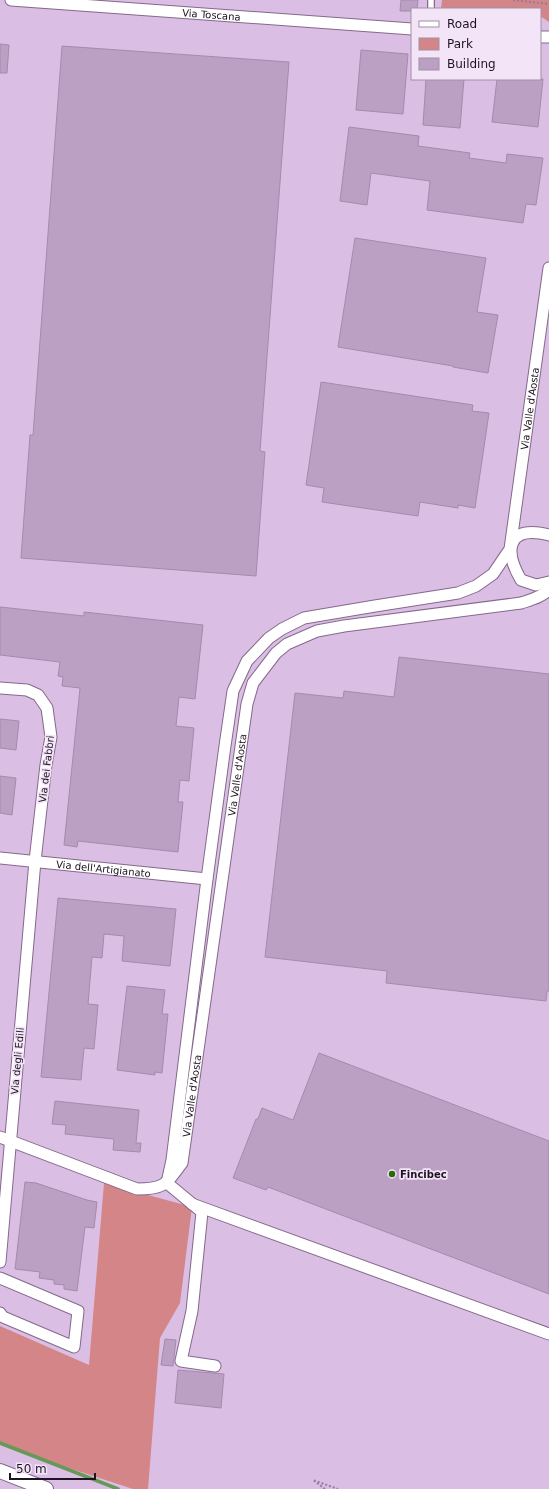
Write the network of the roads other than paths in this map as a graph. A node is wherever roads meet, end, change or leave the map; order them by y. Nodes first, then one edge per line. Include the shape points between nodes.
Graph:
1 (11, 0) edge
2 (64, 2) edge
3 (411, 29) edge
4 (549, 268) edge
5 (549, 535) edge
6 (510, 550) junction
7 (549, 582) edge
8 (549, 588) edge
9 (0, 688) edge
10 (0, 858) edge
11 (35, 861) junction
12 (207, 879) junction
13 (0, 1137) edge
14 (11, 1141) junction
15 (167, 1183) junction
16 (192, 1204) junction
17 (0, 1262) edge
18 (0, 1278) edge
19 (0, 1313) edge
20 (549, 1334) edge
21 (215, 1366) dead end
22 (0, 1471) edge
23 (46, 1489) edge

1 - 2 street, Via Toscana
2 - 3 street, Via Toscana
4 - 6 street, Via Valle d'Aosta
5 - 6 street, Via Valle d'Aosta via 526,532 516,537
6 - 7 street, Via Valle d'Aosta via 513,567 520,580 536,585
6 - 12 street, Via Valle d'Aosta via 493,574 458,594 304,618 269,638 248,661 233,692
8 - 15 street, Via Valle d'Aosta via 547,592 534,599 521,603 317,631 287,644 276,653 253,683 247,704 182,1163
9 - 11 street, Via dei Fabbri via 27,690 38,695 48,708 51,737
10 - 11 street, Via dell'Artigianato
11 - 12 street, Via dell'Artigianato
11 - 14 street, Via degli Edili
12 - 15 street, Via Valle d'Aosta
13 - 14 street
14 - 15 street via 137,1189 154,1189
14 - 17 street, Via degli Edili
15 - 16 street
16 - 20 street
16 - 21 street via 202,1212 192,1311 181,1361
18 - 19 street via 78,1311 74,1347 3,1317
22 - 23 street

